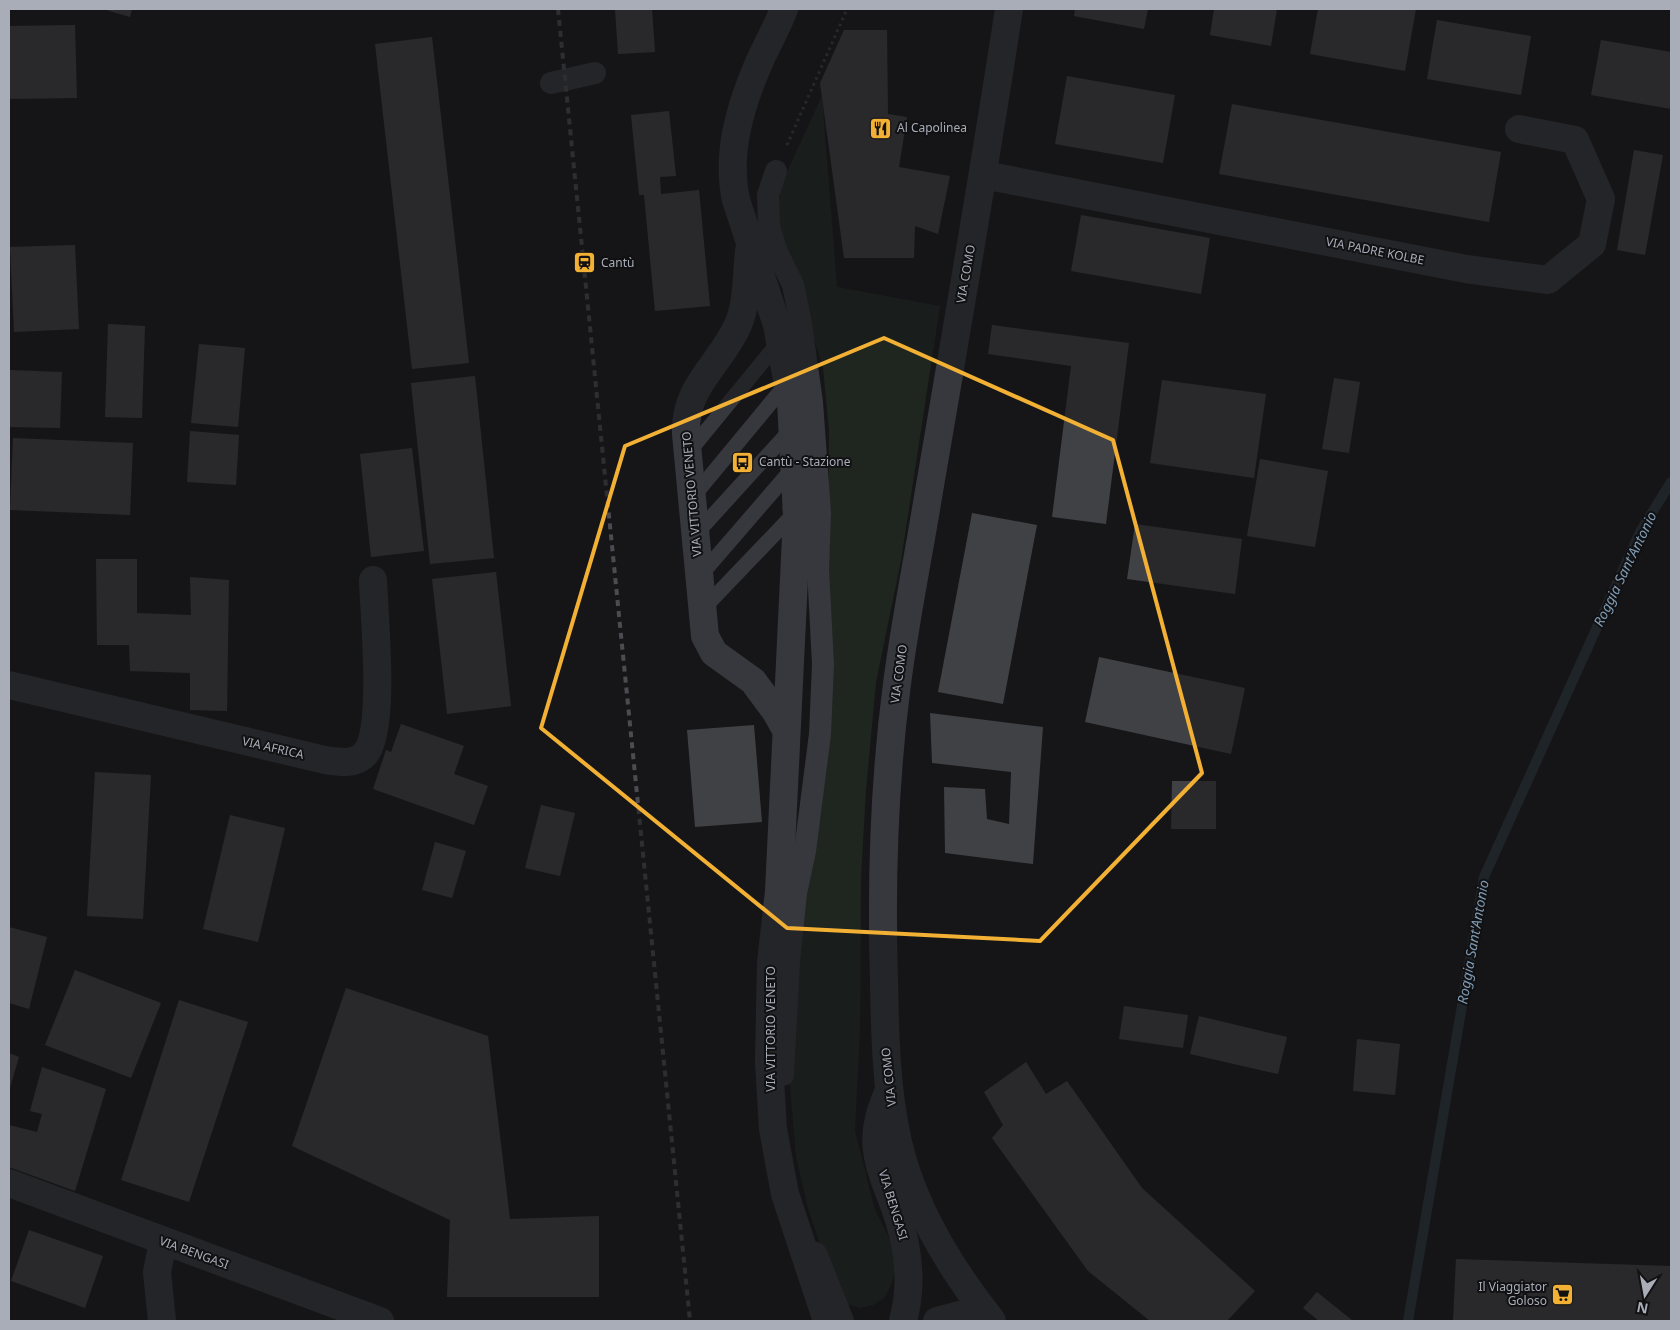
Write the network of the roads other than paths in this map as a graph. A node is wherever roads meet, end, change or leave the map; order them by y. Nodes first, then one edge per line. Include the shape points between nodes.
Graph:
1 (784, 9) edge
2 (1009, 9) edge
3 (595, 73) dead end
4 (551, 83) dead end
5 (1519, 129) dead end
6 (776, 172) road end
7 (984, 175) junction
8 (750, 241) junction
9 (774, 348) junction
10 (783, 388) junction
11 (786, 435) junction
12 (688, 454) junction
13 (788, 474) junction
14 (692, 498) junction
15 (695, 535) junction
16 (699, 578) junction
17 (373, 580) dead end
18 (702, 610) junction
19 (9, 685) edge
20 (786, 730) junction
21 (888, 1090) junction
22 (9, 1183) edge
23 (164, 1242) junction
24 (989, 1318) edge
25 (162, 1321) edge
26 (380, 1321) edge
27 (827, 1321) edge
28 (843, 1321) edge
29 (903, 1321) edge
30 (936, 1321) edge

1 - 8 street, VIA VITTORIO VENETO via 757,67 732,151 733,185
2 - 7 street, VIA COMO
3 - 4 street
5 - 7 street, VIA PADRE KOLBE via 1575,140 1601,199 1592,244 1548,280 1466,269
6 - 28 street via 768,196 769,226 776,250 793,285 812,402 820,513 818,569 823,664 820,734 789,961 782,1056 784,1107 790,1163 811,1241
7 - 21 street, VIA COMO via 897,684 882,871
8 - 9 lane
8 - 12 street, VIA VITTORIO VENETO via 744,302 736,331 694,392 685,416
8 - 20 street, VIA VITTORIO VENETO via 777,325 790,401 797,516
9 - 10 lane
9 - 12 lane
10 - 11 lane
10 - 14 lane
11 - 13 lane
11 - 15 lane
12 - 14 street, VIA VITTORIO VENETO
13 - 16 lane
13 - 18 lane via 791,516
14 - 15 street, VIA VITTORIO VENETO
15 - 16 street, VIA VITTORIO VENETO
16 - 18 street, VIA VITTORIO VENETO
17 - 19 street, VIA AFRICA via 377,714 372,744 364,755 354,761 325,760
18 - 20 street, VIA VITTORIO VENETO via 705,636 714,653 753,681
20 - 27 street, VIA VITTORIO VENETO via 779,891 771,963 769,1062 773,1129 785,1194
21 - 24 street, VIA COMO via 899,1146 919,1203 940,1246
21 - 29 street, VIA BENGASI via 876,1130 877,1150 909,1258 909,1285
22 - 23 street, VIA BENGASI
23 - 25 street via 157,1272
23 - 26 street, VIA BENGASI
24 - 30 street via 967,1313

